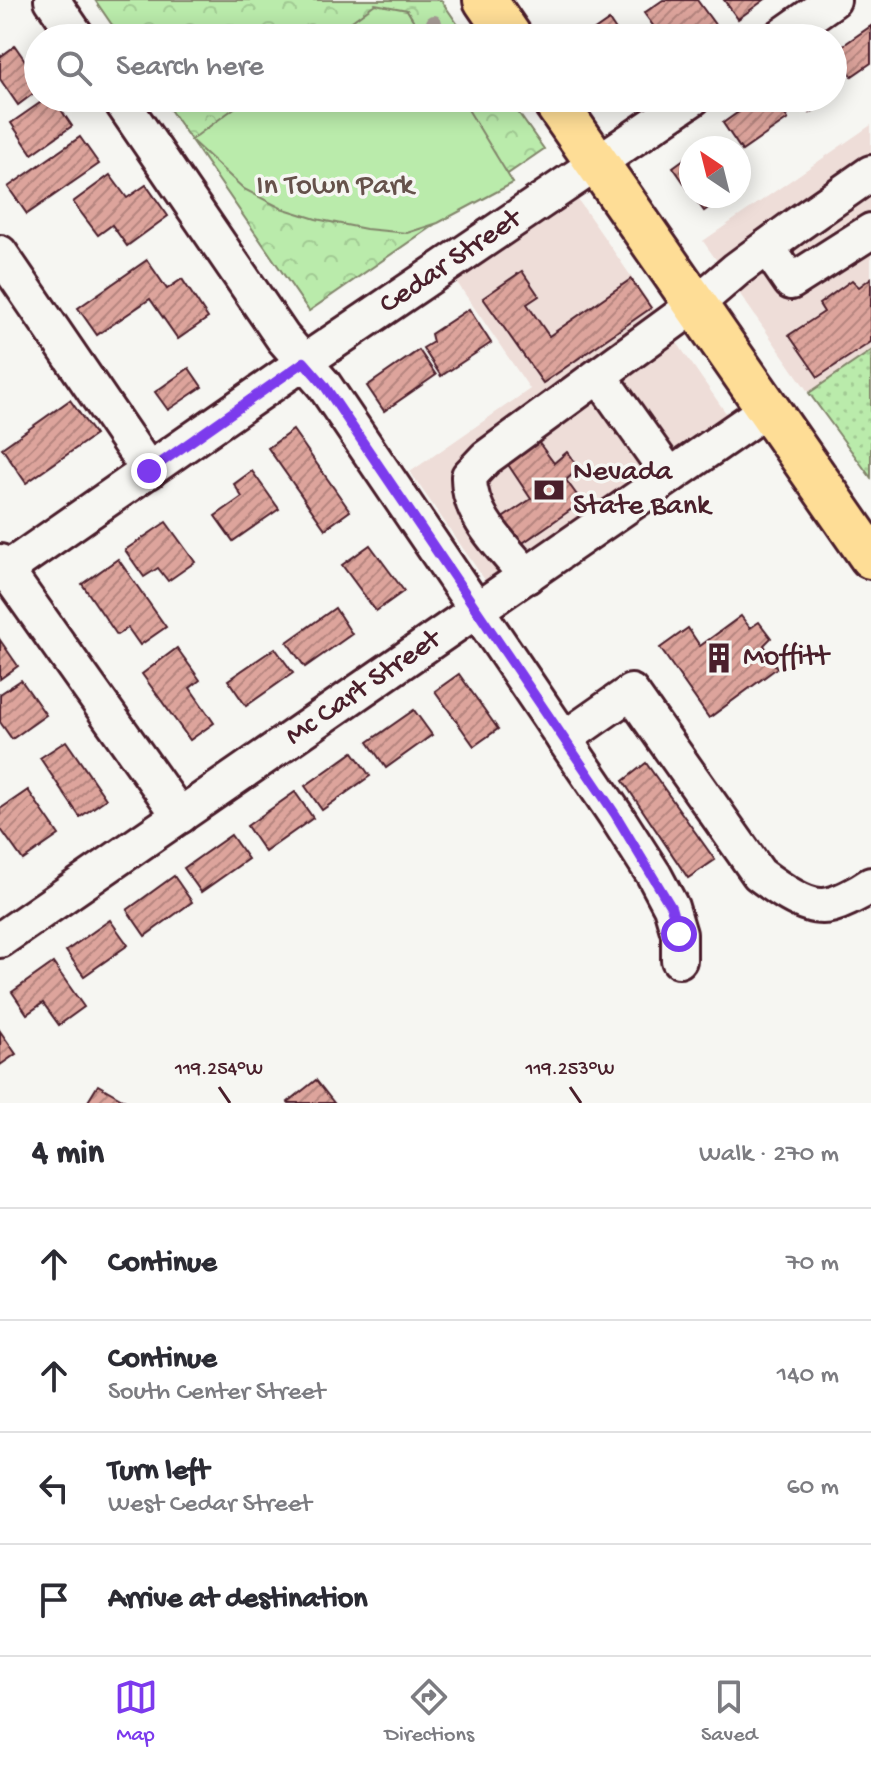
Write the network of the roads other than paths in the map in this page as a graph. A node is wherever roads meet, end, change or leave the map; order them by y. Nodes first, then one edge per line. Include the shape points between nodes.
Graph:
1 (52, 0) edge
2 (485, 0) edge
3 (833, 0) edge
4 (68, 24) edge
5 (501, 24) edge
6 (799, 24) edge
7 (129, 112) edge
8 (562, 112) edge
9 (673, 112) edge
10 (596, 162) junction
11 (871, 173) edge
12 (871, 231) edge
13 (767, 247) junction
14 (0, 253) edge
15 (695, 305) junction
16 (304, 362) junction
17 (599, 376) junction
18 (767, 409) junction
19 (149, 471) junction
20 (670, 476) junction
21 (871, 557) edge
22 (2, 569) edge
23 (527, 576) junction
24 (476, 611) junction
25 (564, 739) junction
26 (180, 816) junction
27 (871, 885) edge
28 (0, 940) edge
29 (679, 960) dead end

1 - 4 street
2 - 5 main road
3 - 6 street
7 - 16 street
8 - 10 main road
9 - 10 street, Cedar Street
10 - 15 main road
10 - 16 street, Cedar Street
11 - 13 street
12 - 13 street via 791,282
13 - 15 street
14 - 19 street
15 - 17 street
15 - 18 main road
16 - 19 street, Cedar Street
16 - 24 street
17 - 20 street
17 - 23 street via 469,476 476,511
18 - 20 street, Mc Cart Street
18 - 21 main road
19 - 22 street, Cedar Street
20 - 23 street, Mc Cart Street
22 - 26 street
23 - 24 street, Mc Cart Street
24 - 25 street
24 - 26 street, Mc Cart Street
25 - 27 street via 631,692 759,874 789,896 823,906
25 - 29 street via 671,907
26 - 28 street, Mc Cart Street

